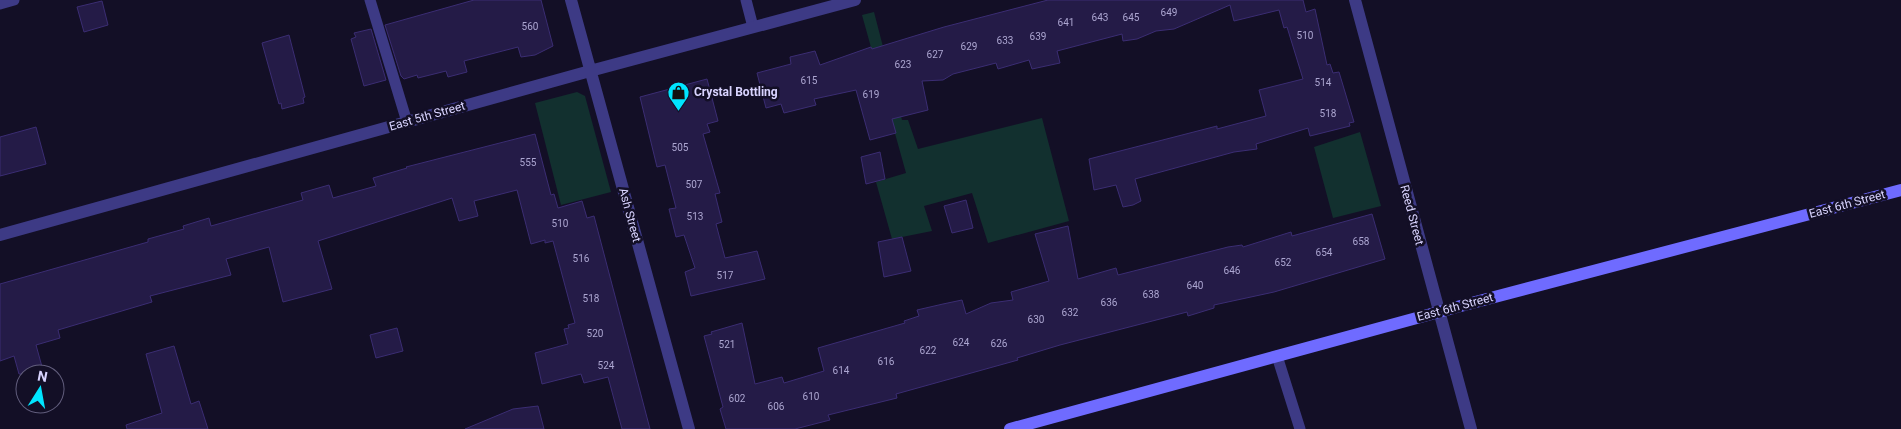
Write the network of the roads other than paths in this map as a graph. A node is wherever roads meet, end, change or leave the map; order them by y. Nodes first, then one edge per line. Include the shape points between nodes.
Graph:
1 (14, 0) edge
2 (370, 0) edge
3 (571, 0) edge
4 (746, 0) edge
5 (854, 0) edge
6 (1354, 0) edge
7 (0, 4) edge
8 (753, 27) junction
9 (590, 71) junction
10 (407, 122) junction
11 (1901, 190) edge
12 (0, 235) edge
13 (1439, 312) junction
14 (1277, 356) junction
15 (689, 429) edge
16 (1010, 429) edge
17 (1300, 429) edge
18 (1471, 429) edge

1 - 7 lane
2 - 10 lane
3 - 9 street, Ash Street
4 - 8 lane
5 - 8 street, East 5th Street
6 - 13 street, Reed Street
8 - 9 street, East 5th Street
9 - 10 street, East 5th Street
9 - 15 street, Ash Street
10 - 12 street, East 5th Street
11 - 13 main road, East 6th Street
13 - 14 main road, East 6th Street
13 - 18 street, Reed Street
14 - 16 main road, East 6th Street
14 - 17 lane

